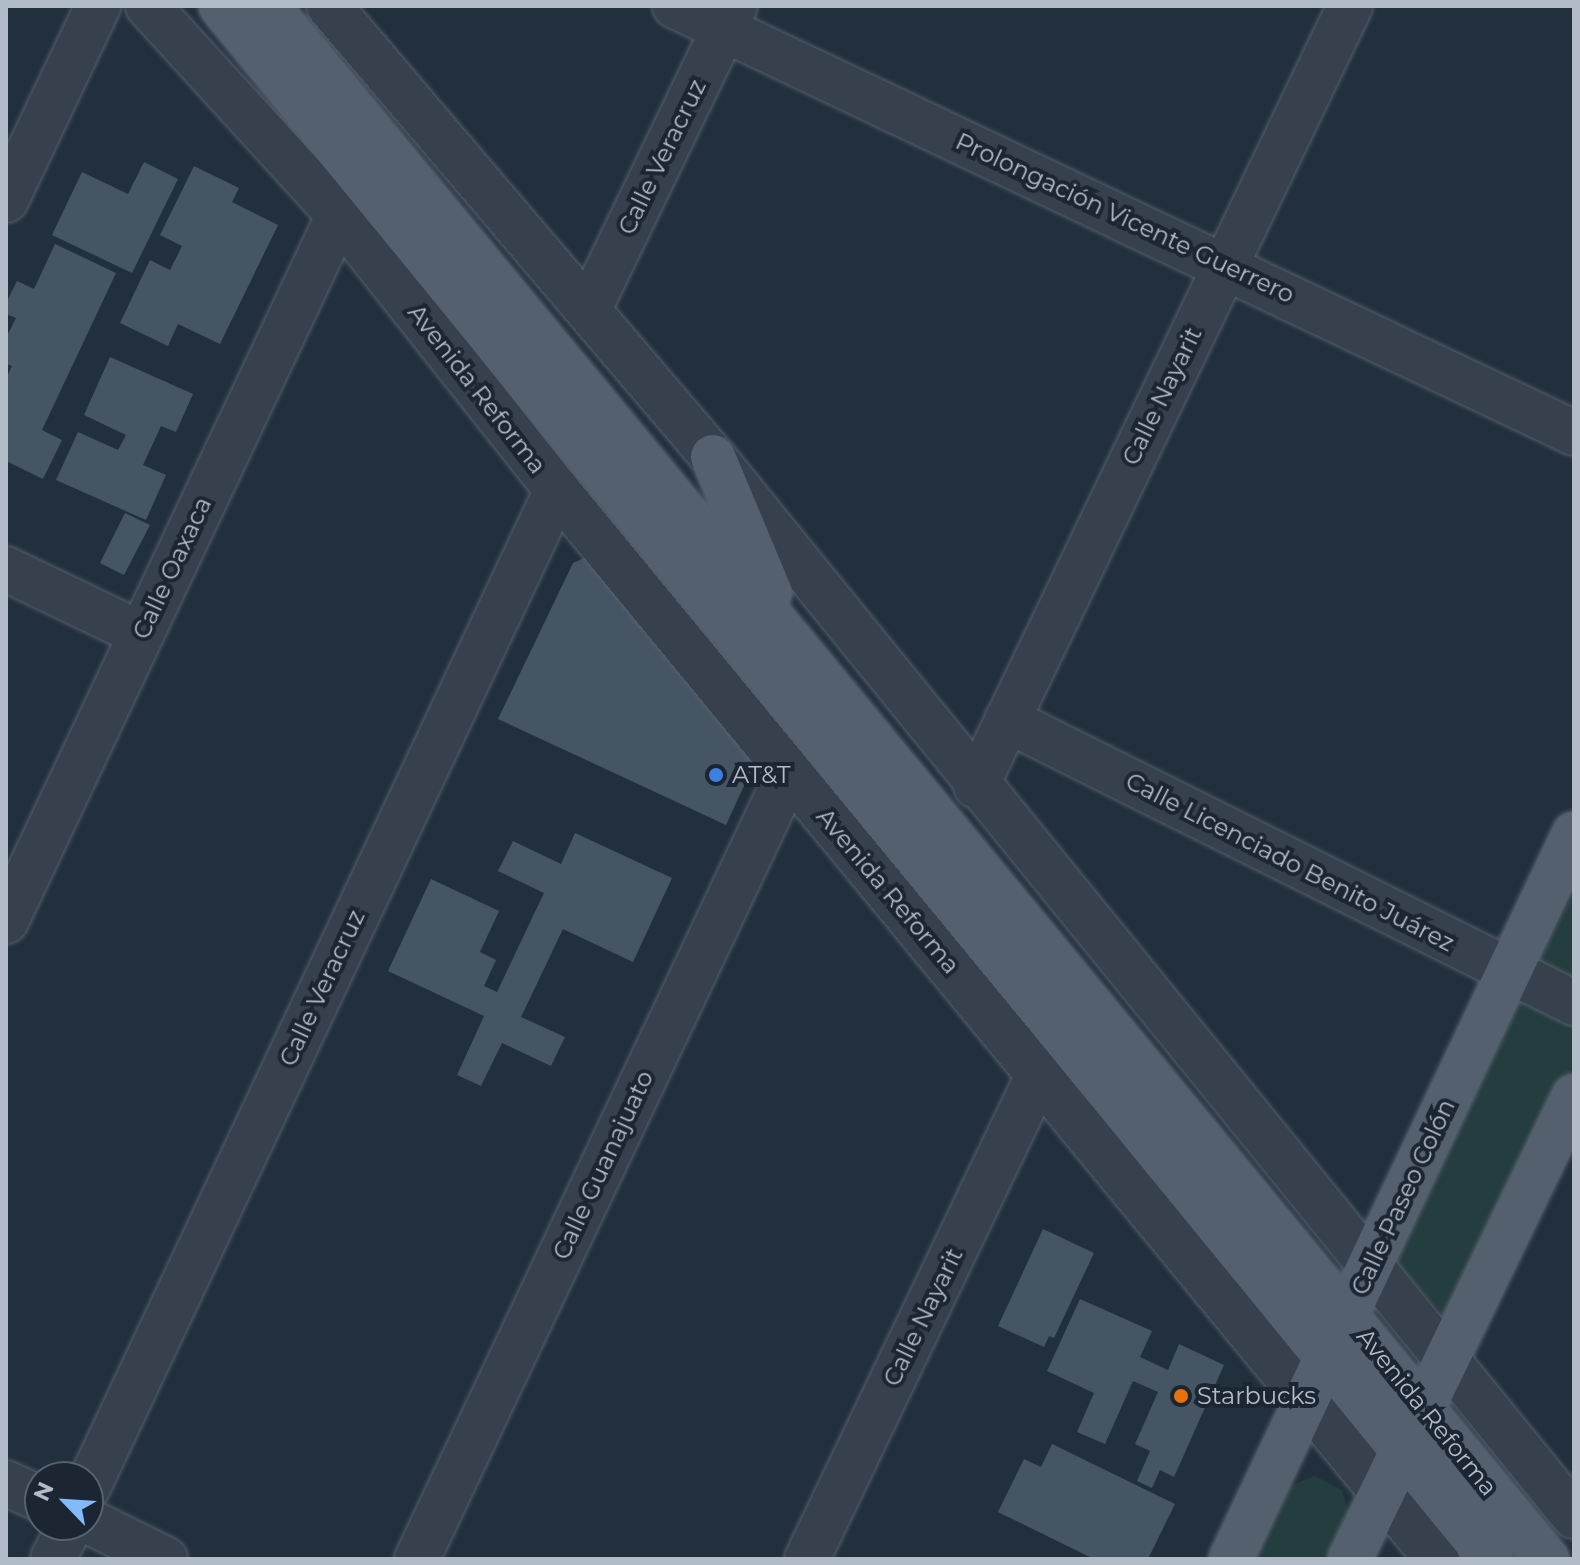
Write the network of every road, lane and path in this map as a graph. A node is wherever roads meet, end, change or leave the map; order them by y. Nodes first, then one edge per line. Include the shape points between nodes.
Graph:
1 (98, 6) edge
2 (148, 6) edge
3 (221, 6) edge
4 (268, 6) edge
5 (329, 6) edge
6 (675, 6) edge
7 (1350, 6) edge
8 (729, 17) edge
9 (6, 200) edge
10 (339, 215) junction
11 (1224, 265) junction
12 (589, 309) junction
13 (1574, 433) edge
14 (713, 457) junction
15 (557, 490) junction
16 (6, 569) edge
17 (786, 632) junction
18 (141, 634) junction
19 (1007, 720) junction
20 (789, 772) junction
21 (976, 786) junction
22 (1574, 834) edge
23 (6, 921) edge
24 (1509, 972) junction
25 (1574, 1003) edge
26 (1039, 1074) junction
27 (1574, 1096) edge
28 (1370, 1267) junction
29 (1348, 1314) junction
30 (1448, 1358) junction
31 (1326, 1359) junction
32 (1305, 1402) junction
33 (1424, 1406) junction
34 (1403, 1450) junction
35 (100, 1461) edge
36 (1382, 1491) junction
37 (1574, 1516) edge
38 (104, 1529) edge
39 (62, 1541) edge
40 (53, 1559) edge
41 (165, 1559) edge
42 (417, 1559) edge
43 (807, 1559) edge
44 (1231, 1559) edge
45 (1350, 1559) edge
46 (1437, 1559) edge
47 (1491, 1559) edge
48 (1547, 1559) edge

1 - 9 street
2 - 10 street, Avenida Reforma
3 - 31 main road, Avenida Reforma
4 - 17 main road, Avenida Reforma
5 - 12 street, Avenida Reforma
6 - 8 street, Prolongación Vicente Guerrero
7 - 11 street, Calle Nayarit
8 - 11 street, Prolongación Vicente Guerrero
8 - 12 street, Calle Veracruz
10 - 15 street, Avenida Reforma
10 - 18 street, Calle Oaxaca
11 - 13 street, Prolongación Vicente Guerrero
11 - 19 street, Calle Nayarit
12 - 14 street, Avenida Reforma
14 - 17 main road
14 - 21 street, Avenida Reforma
15 - 20 street, Avenida Reforma
15 - 35 street, Calle Veracruz
16 - 18 street
17 - 29 main road, Avenida Reforma
18 - 23 street, Calle Oaxaca
19 - 21 street, Calle Nayarit
19 - 24 street, Calle Licenciado Benito Juárez
20 - 26 street, Avenida Reforma
20 - 42 street, Calle Guanajuato
21 - 28 street, Avenida Reforma
22 - 24 main road, Calle Paseo Colón
24 - 25 street, Calle Licenciado Benito Juárez
24 - 28 main road, Calle Paseo Colón
26 - 32 street, Avenida Reforma
26 - 43 street, Calle Nayarit
27 - 30 main road
28 - 29 main road, Calle Paseo Colón
28 - 30 street, Avenida Reforma
29 - 31 main road, Calle Paseo Colón
29 - 33 main road, Avenida Reforma
30 - 33 main road
30 - 37 street, Avenida Reforma
31 - 32 main road, Calle Paseo Colón
31 - 34 main road, Avenida Reforma
32 - 36 street, Avenida Reforma
32 - 44 main road, Calle Paseo Colón
33 - 34 main road
33 - 48 main road, Avenida Reforma
34 - 36 main road
34 - 47 main road, Avenida Reforma
36 - 45 main road
36 - 46 street, Avenida Reforma
38 - 41 street
39 - 40 street

